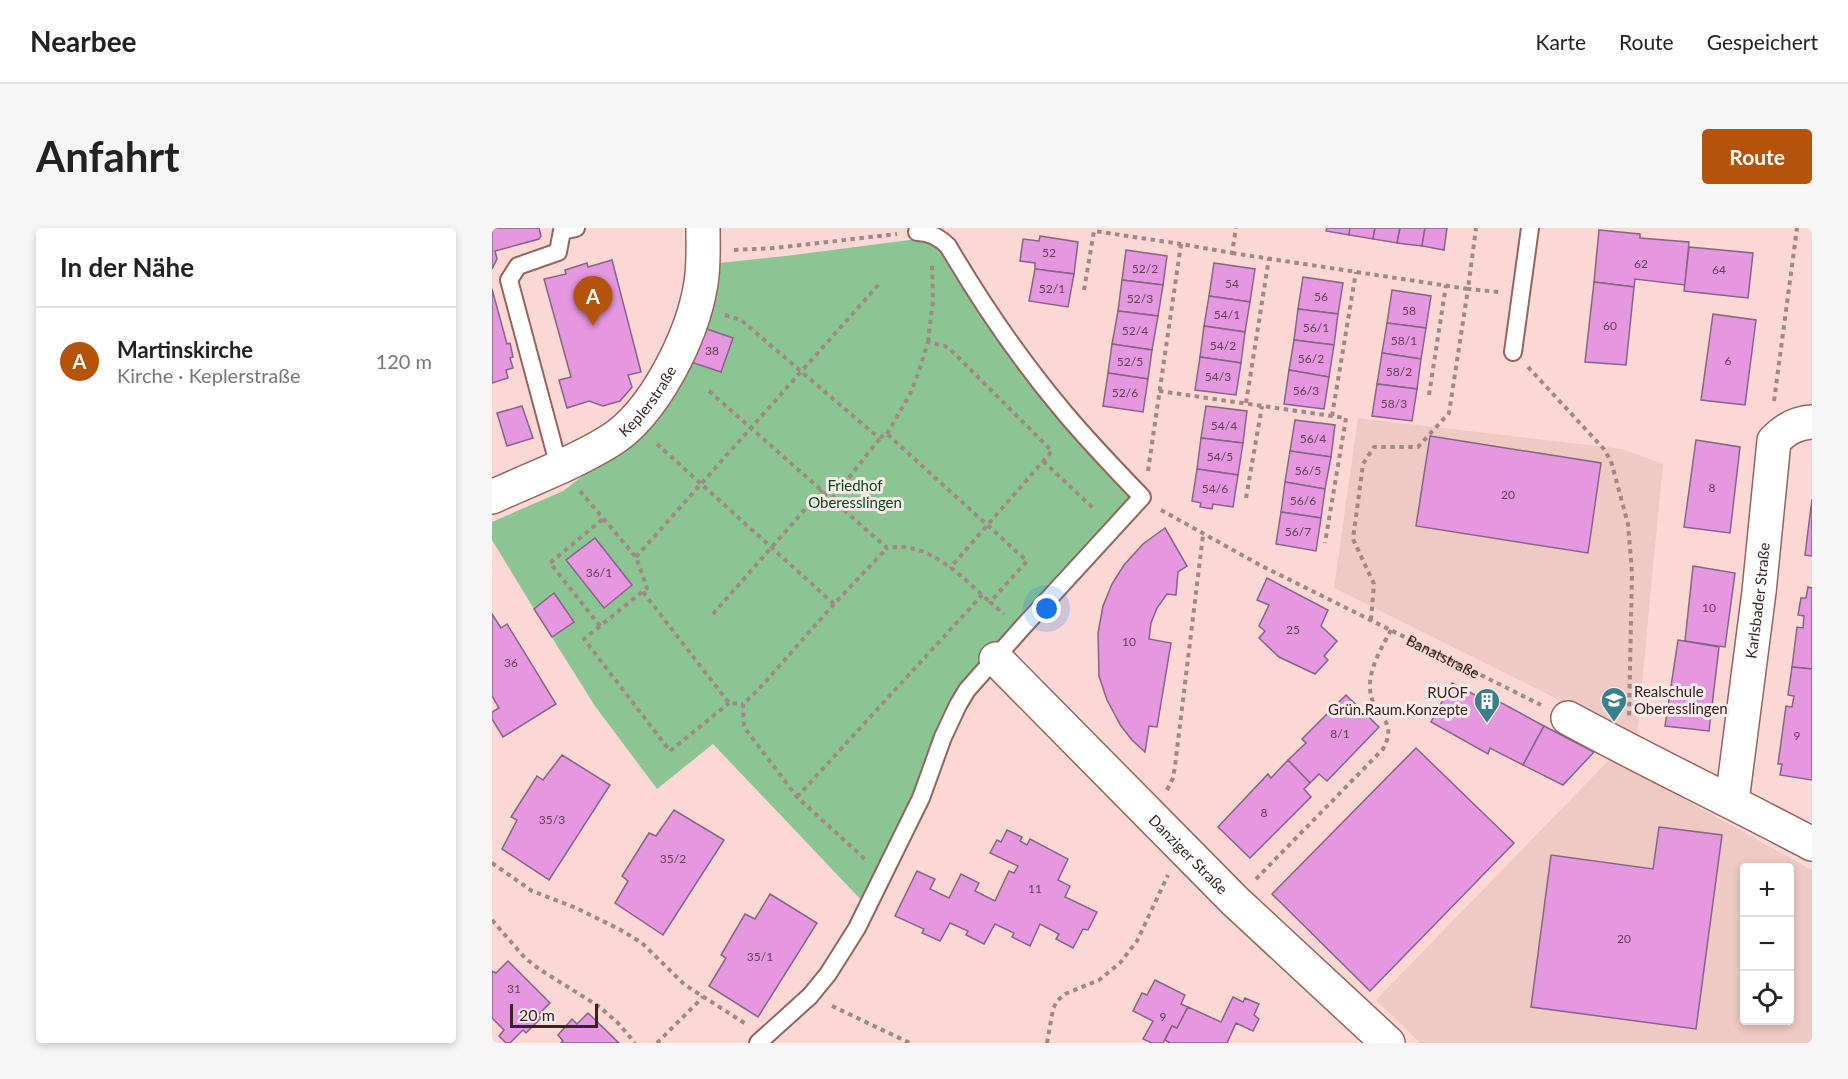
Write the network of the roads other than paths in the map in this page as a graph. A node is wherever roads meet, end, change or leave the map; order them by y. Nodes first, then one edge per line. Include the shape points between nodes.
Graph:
1 (576, 228) edge
2 (1530, 228) edge
3 (917, 232) road end
4 (703, 240) edge
5 (1513, 352) road end
6 (1812, 422) edge
7 (562, 466) junction
8 (492, 497) edge
9 (996, 659) junction
10 (1568, 718) road end
11 (1732, 801) junction
12 (1812, 844) edge
13 (761, 1039) edge
14 (1388, 1043) edge

1 - 7 lane via 562,231 558,252 518,266 509,280
2 - 5 lane
3 - 9 lane via 934,235 948,246 1043,386 1142,497
4 - 7 street, Keplerstraße via 696,305 663,382 627,427 610,441
6 - 11 street, Karlsbader Straße via 1798,423 1774,441
7 - 8 street, Keplerstraße
9 - 13 lane via 958,705 921,798 857,928 810,996
9 - 14 street, Danziger Straße via 1235,901
10 - 11 street
11 - 12 street

